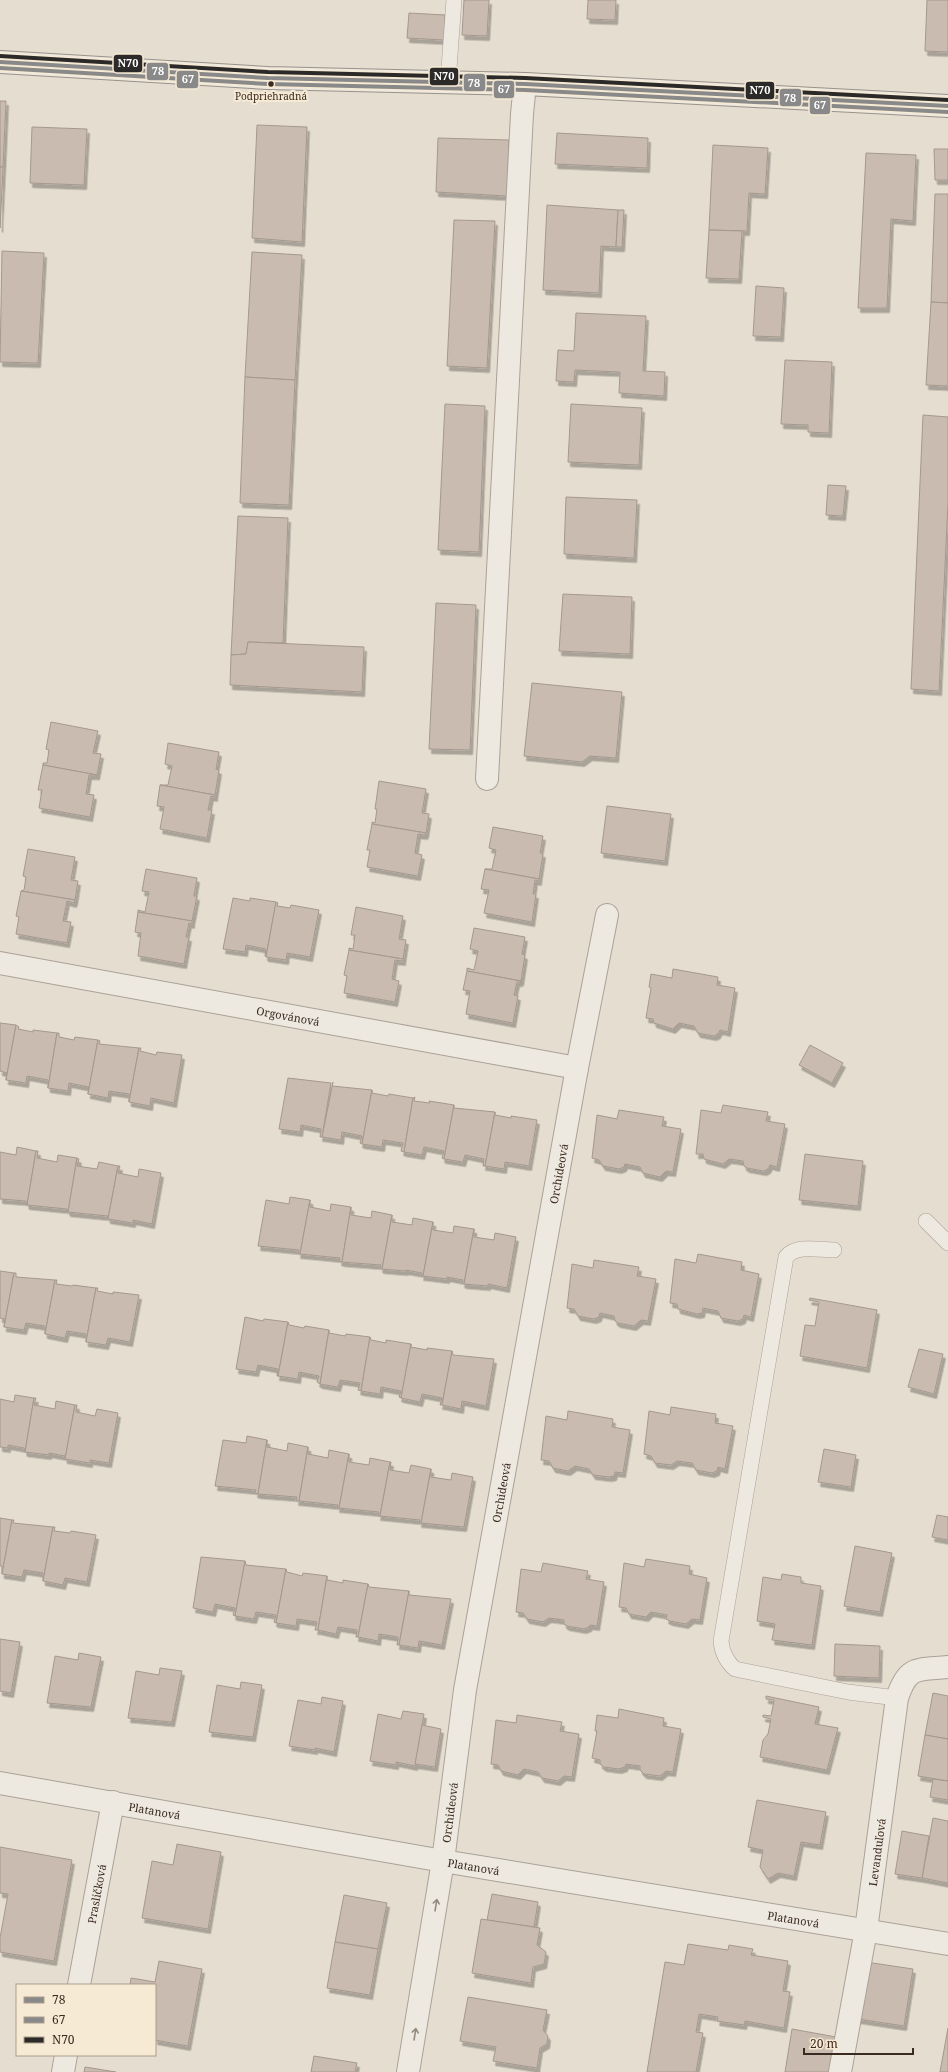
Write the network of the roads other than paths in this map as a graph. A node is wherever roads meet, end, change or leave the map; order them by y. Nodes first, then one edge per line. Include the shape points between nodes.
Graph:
1 (454, 0) edge
2 (0, 62) edge
3 (448, 82) junction
4 (525, 84) junction
5 (948, 106) edge
6 (487, 779) dead end
7 (607, 915) dead end
8 (0, 964) edge
9 (577, 1068) junction
10 (926, 1221) dead end
11 (948, 1243) edge
12 (834, 1250) dead end
13 (948, 1667) edge
14 (897, 1698) junction
15 (0, 1783) edge
16 (112, 1802) junction
17 (443, 1861) junction
18 (866, 1930) junction
19 (948, 1944) edge
20 (79, 1984) edge
21 (66, 2056) edge
22 (63, 2072) edge
23 (408, 2072) edge
24 (840, 2072) edge

1 - 3 lane
2 - 3 street via 268,78
3 - 4 street
4 - 5 street
4 - 6 street
7 - 9 street, Orchideová
8 - 9 street, Orgovánová
9 - 17 street, Orchideová via 465,1690
10 - 11 lane
12 - 14 lane via 798,1249 786,1257 721,1641 725,1657 735,1669 848,1692
13 - 14 street, Levanduľová via 920,1669 909,1674
14 - 18 street, Levanduľová
15 - 16 street, Platanová
16 - 17 street, Platanová
16 - 20 street, Prasličková
17 - 18 street, Platanová
23 -> 17 street, Orchideová
18 - 19 street, Platanová
18 - 24 street, Levanduľová
21 - 22 street

